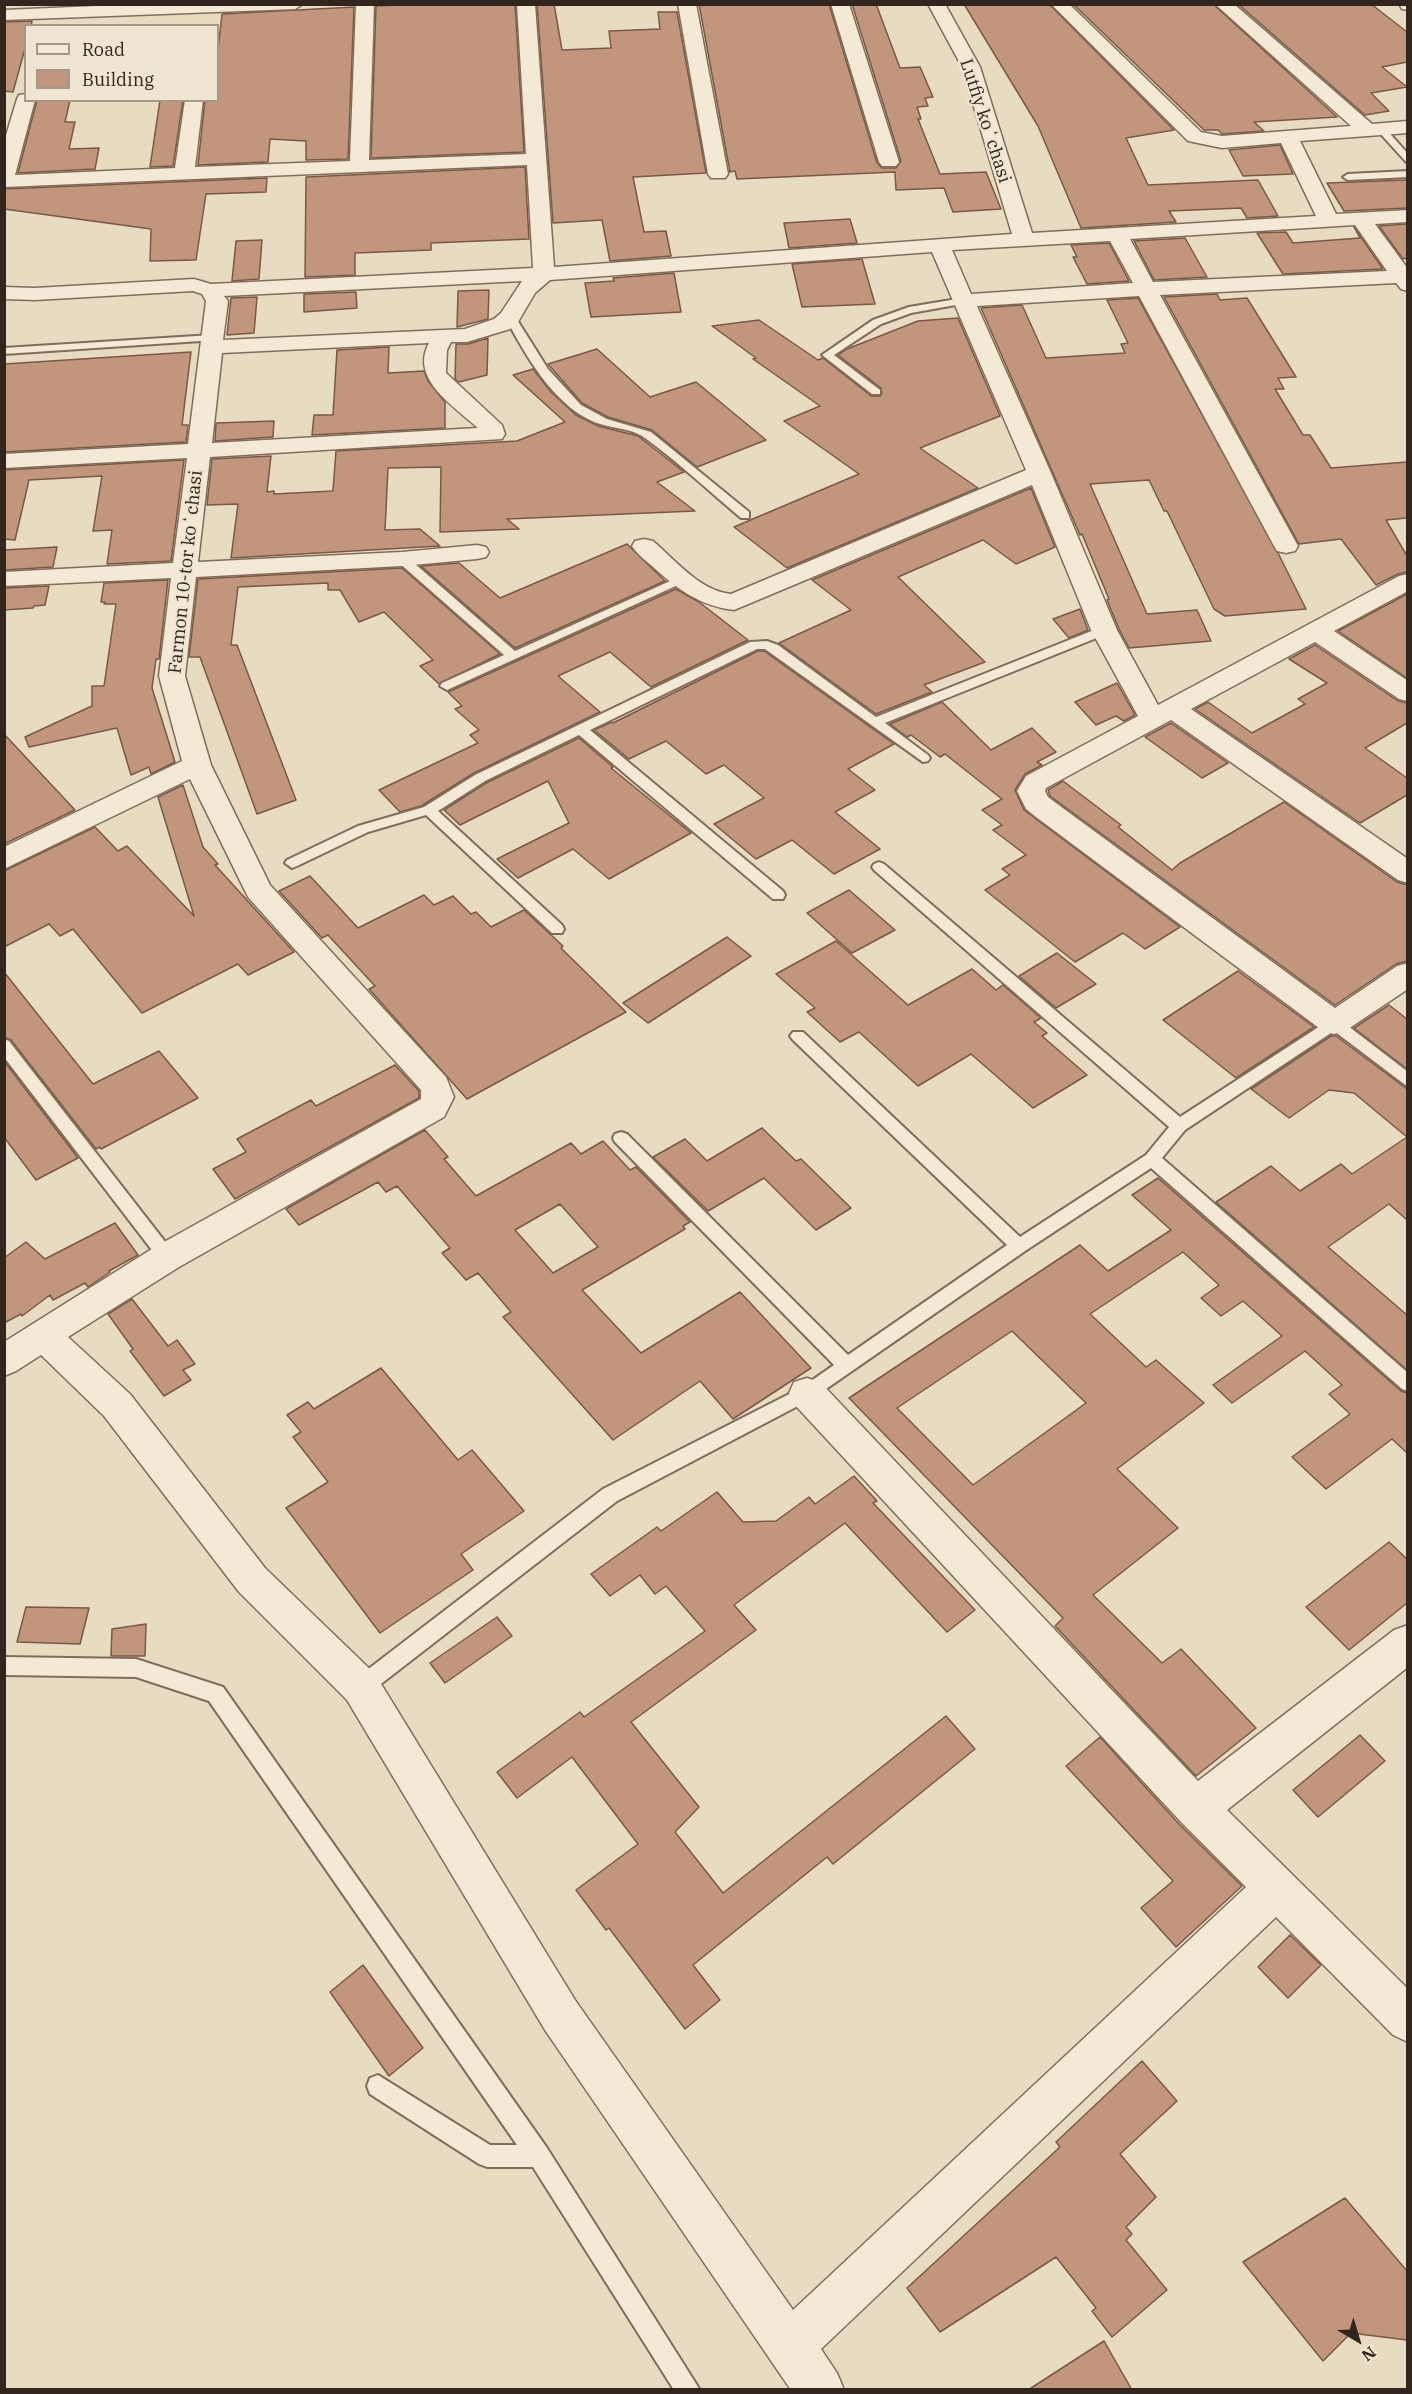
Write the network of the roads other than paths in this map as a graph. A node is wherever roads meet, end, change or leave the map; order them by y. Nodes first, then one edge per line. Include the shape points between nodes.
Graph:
1 (295, 4) edge
2 (365, 4) edge
3 (526, 4) edge
4 (687, 4) edge
5 (840, 4) edge
6 (936, 4) edge
7 (1059, 4) edge
8 (1223, 4) edge
9 (207, 6) edge
10 (48, 14) edge
11 (4, 15) edge
12 (204, 24) edge
13 (25, 102) edge
14 (194, 102) edge
15 (1407, 127) edge
16 (1374, 130) junction
17 (1288, 137) junction
18 (536, 159) junction
19 (1407, 161) edge
20 (889, 162) dead end
21 (360, 167) junction
22 (184, 174) junction
23 (718, 174) dead end
24 (1407, 174) edge
25 (1348, 177) dead end
26 (4, 180) edge
27 (1407, 216) edge
28 (1361, 219) junction
29 (1329, 221) junction
30 (1117, 235) junction
31 (1024, 241) junction
32 (939, 245) junction
33 (544, 274) junction
34 (1405, 279) edge
35 (1144, 289) junction
36 (210, 290) junction
37 (4, 293) edge
38 (963, 301) junction
39 (510, 318) junction
40 (443, 337) junction
41 (212, 343) junction
42 (4, 351) edge
43 (876, 392) dead end
44 (199, 451) junction
45 (4, 461) edge
46 (1039, 473) junction
47 (745, 515) dead end
48 (644, 546) dead end
49 (1286, 546) dead end
50 (477, 552) dead end
51 (402, 559) junction
52 (186, 568) junction
53 (4, 579) edge
54 (683, 580) junction
55 (1407, 581) edge
56 (1104, 630) junction
57 (1315, 630) junction
58 (513, 656) junction
59 (447, 686) dead end
60 (1407, 693) edge
61 (1162, 714) junction
62 (875, 722) junction
63 (580, 729) junction
64 (923, 758) dead end
65 (197, 765) junction
66 (429, 810) junction
67 (4, 859) edge
68 (292, 863) dead end
69 (879, 867) dead end
70 (1407, 873) edge
71 (778, 895) dead end
72 (557, 929) dead end
73 (1407, 974) edge
74 (1334, 1023) junction
75 (798, 1036) dead end
76 (4, 1045) edge
77 (1407, 1081) edge
78 (1179, 1126) junction
79 (621, 1138) dead end
80 (1152, 1159) junction
81 (1019, 1246) junction
82 (167, 1257) junction
83 (43, 1335) junction
84 (4, 1361) edge
85 (847, 1366) junction
86 (1407, 1384) edge
87 (807, 1393) junction
88 (1407, 1643) edge
89 (4, 1666) edge
90 (361, 1687) junction
91 (1196, 1808) junction
92 (1276, 1888) junction
93 (1407, 2020) edge
94 (378, 2086) dead end
95 (539, 2156) junction
96 (789, 2346) junction
97 (688, 2390) edge
98 (820, 2390) edge

1 - 9 street
2 - 21 street
3 - 18 street
4 - 23 street
5 - 20 street
6 - 31 street, Lutfiy koʻchasi via 971,67
7 - 17 street via 1195,137 1222,142
8 - 16 street
9 - 10 street
9 - 12 street
10 - 11 street
13 - 26 street
14 - 22 street
15 - 16 street
16 - 17 street
16 - 19 lane
17 - 29 street
18 - 21 street
18 - 33 street
21 - 22 street
22 - 26 street
24 - 25 lane
27 - 28 street
28 - 29 street
28 - 34 street
29 - 30 street
30 - 31 street
30 - 35 street
31 - 32 street
32 - 33 street
32 - 38 street
33 - 36 street
33 - 39 street via 526,289
34 - 35 street
35 - 38 street
35 - 49 street
36 - 37 street via 194,285
36 - 41 street, Farmon 10-tor koʻchasi via 217,301
38 - 43 lane via 909,310 878,322 827,355
38 - 46 street
39 - 40 street via 486,330
39 - 47 lane via 527,350 588,415 647,434
40 - 41 street
40 - 44 street via 436,350 435,373 494,434
41 - 42 lane
41 - 44 street, Farmon 10-tor koʻchasi
44 - 45 street
44 - 52 street, Farmon 10-tor koʻchasi
46 - 54 street via 740,600 714,600
46 - 56 street
48 - 54 street
50 - 51 street
51 - 52 street
51 - 58 lane
52 - 53 street
52 - 65 street, Farmon 10-tor koʻchasi via 172,676
54 - 58 lane
55 - 57 street
56 - 61 street
56 - 62 lane
57 - 60 street
57 - 61 street
58 - 59 lane
61 - 70 street
61 - 74 street via 1036,782 1031,791 1036,802
62 - 63 lane via 773,648 755,645
62 - 64 lane
63 - 66 lane via 480,778
63 - 71 lane
65 - 67 street
65 - 82 street, Farmon 10-tor koʻchasi via 258,890 435,1085 438,1101 433,1108
66 - 68 lane via 363,829
66 - 72 lane
69 - 78 lane
73 - 74 street
74 - 77 lane
74 - 78 lane
75 - 81 lane
76 - 82 lane
78 - 80 lane
79 - 85 lane
80 - 81 lane
80 - 86 lane
81 - 85 lane
82 - 83 street
83 - 84 street
83 - 90 street via 117,1405 252,1580
85 - 87 lane
87 - 90 lane via 610,1495
87 - 91 street
88 - 91 street
89 - 95 lane via 136,1668 216,1694
90 - 96 street via 560,2014
91 - 92 street
92 - 93 street
92 - 96 street
94 - 95 lane via 487,2156
95 - 97 lane
96 - 98 street

